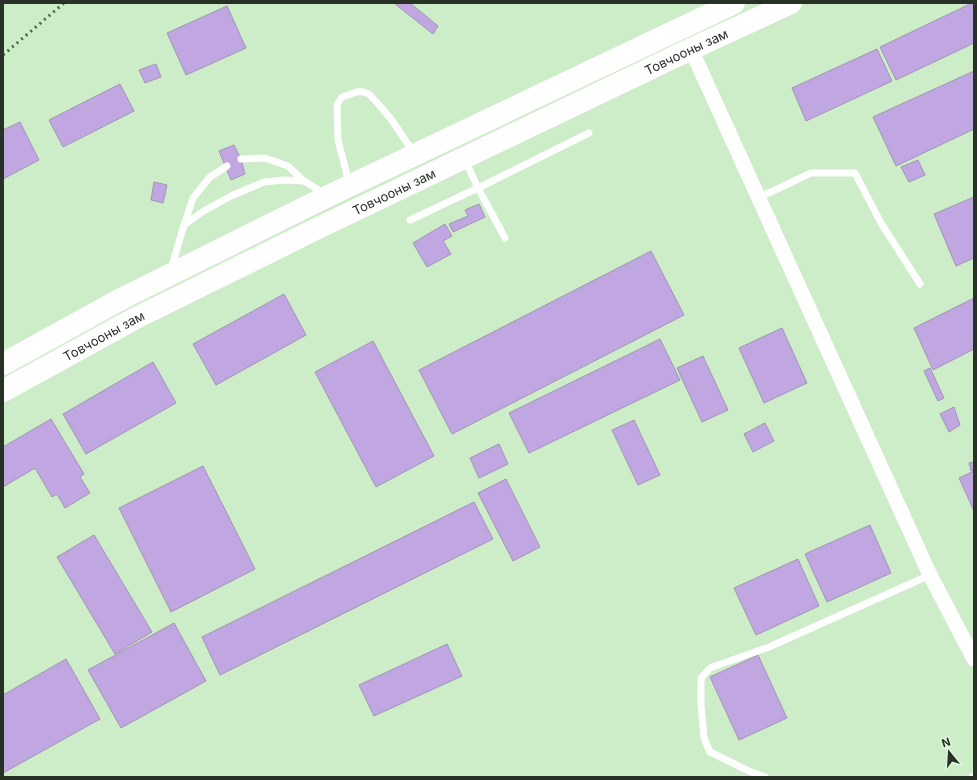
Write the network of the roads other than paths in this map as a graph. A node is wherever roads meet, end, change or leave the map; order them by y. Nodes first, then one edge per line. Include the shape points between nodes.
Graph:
1 (734, 3) edge
2 (791, 3) edge
3 (691, 49) junction
4 (589, 133) dead end
5 (416, 155) junction
6 (464, 158) junction
7 (241, 159) dead end
8 (227, 166) dead end
9 (304, 181) junction
10 (350, 186) junction
11 (478, 188) junction
12 (328, 196) junction
13 (758, 198) junction
14 (410, 220) dead end
15 (184, 226) junction
16 (505, 238) dead end
17 (170, 275) junction
18 (920, 284) dead end
19 (3, 364) edge
20 (3, 391) edge
21 (930, 575) junction
22 (974, 659) edge
23 (765, 777) edge

1 - 5 highway, Товчооны зам
2 - 3 highway, Товчооны зам
3 - 6 highway, Товчооны зам
3 - 13 street
4 - 11 lane
5 - 10 highway, Товчооны зам
5 - 10 lane via 391,119 369,94 360,91 342,98 337,105 338,140
6 - 11 lane
6 - 20 highway, Товчооны зам via 134,319
7 - 9 lane via 266,158 288,166
8 - 15 lane via 210,178 193,198
9 - 12 lane
9 - 15 lane via 264,182 231,196 202,212
10 - 12 highway, Товчооны зам
11 - 14 lane
11 - 16 lane
12 - 17 highway, Товчооны зам
13 - 18 lane via 811,173 855,173
13 - 21 street
15 - 17 lane
17 - 19 highway, Товчооны зам
21 - 22 street
21 - 23 lane via 769,647 710,668 701,678 704,738 710,752

